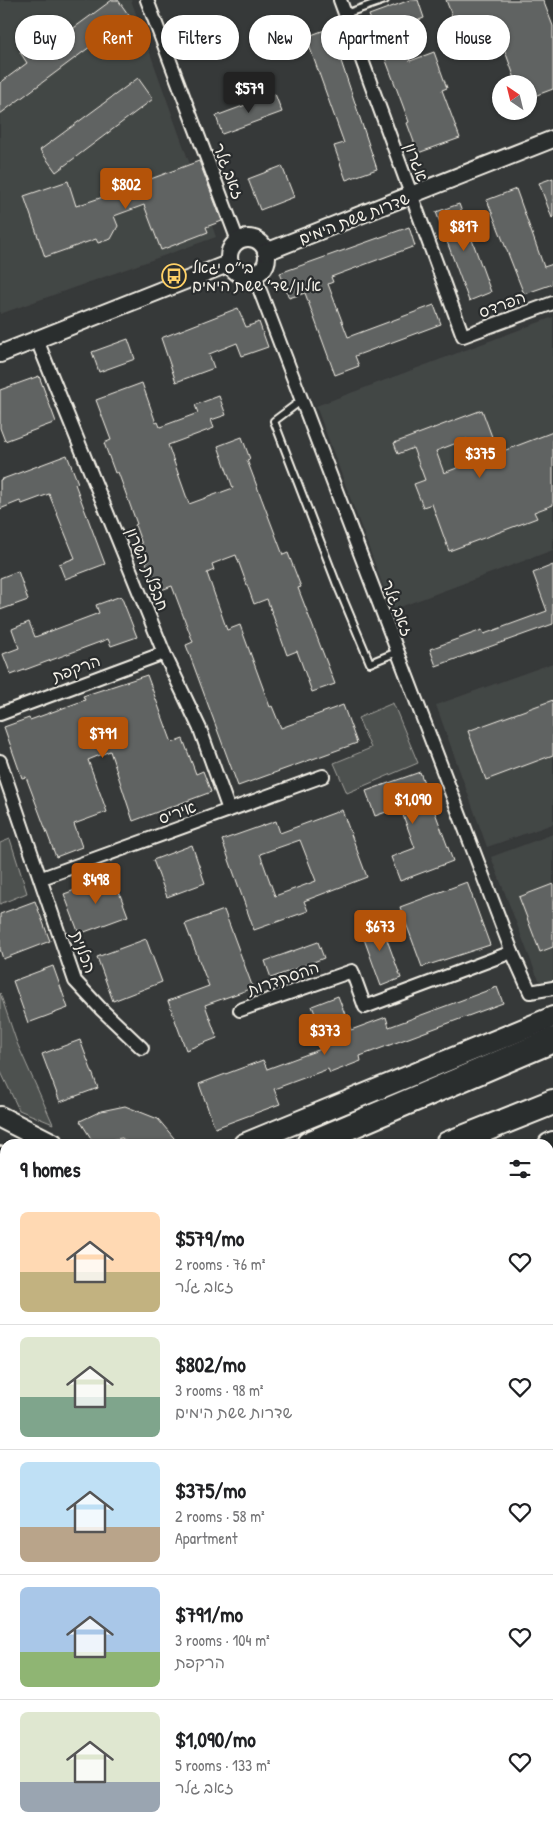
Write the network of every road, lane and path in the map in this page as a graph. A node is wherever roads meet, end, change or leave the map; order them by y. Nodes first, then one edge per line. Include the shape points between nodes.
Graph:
1 (147, 0) edge
2 (340, 0) edge
3 (385, 0) edge
4 (345, 14) junction
5 (553, 139) edge
6 (411, 195) junction
7 (238, 241) junction
8 (266, 252) junction
9 (230, 264) junction
10 (254, 275) junction
11 (553, 303) edge
12 (463, 336) joint
13 (37, 340) junction
14 (0, 354) edge
15 (302, 400) junction
16 (397, 652) junction
17 (164, 653) junction
18 (0, 714) edge
19 (0, 761) edge
20 (323, 776) dead end
21 (229, 810) junction
22 (42, 878) junction
23 (512, 952) junction
24 (553, 988) edge
25 (240, 1010) dead end
26 (553, 1018) edge
27 (553, 1040) edge
28 (142, 1048) dead end
29 (553, 1102) edge
30 (0, 1118) edge
31 (553, 1118) edge
32 (26, 1139) edge
33 (43, 1139) edge
34 (256, 1139) edge
35 (321, 1139) edge
36 (460, 1139) edge
37 (493, 1139) edge

1 - 7 street, זאב גלר
2 - 4 street, אגרון
3 - 4 lane
4 - 6 street, אגרון
5 - 6 street, שדרות ששת הימים
6 - 8 street, שדרות ששת הימים
6 - 12 street, אגרון
7 - 8 street via 255,240
7 - 9 street via 229,253
8 - 10 street via 264,266
9 - 10 street via 240,274
9 - 13 street
10 - 15 street, זאב גלר
11 - 12 street, הפרדס
13 - 14 street
13 - 17 street, חבצלת השרון
15 - 16 street, זאב גלר
15 - 16 lane via 274,420 370,663
16 - 23 street, זאב גלר
17 - 18 street, הרקפת
17 - 21 street, חבצלת השרון via 200,729
19 - 22 street, הכלנית
20 - 21 street, איריס
21 - 22 street, איריס
22 - 28 street, הכלנית via 75,981
23 - 24 street, זאב גלר via 530,992
23 - 25 street, ההסתדרות via 365,1007 352,971
26 - 34 main road
27 - 35 highway
29 - 36 highway
30 - 32 main road
30 - 33 main road
31 - 37 highway

